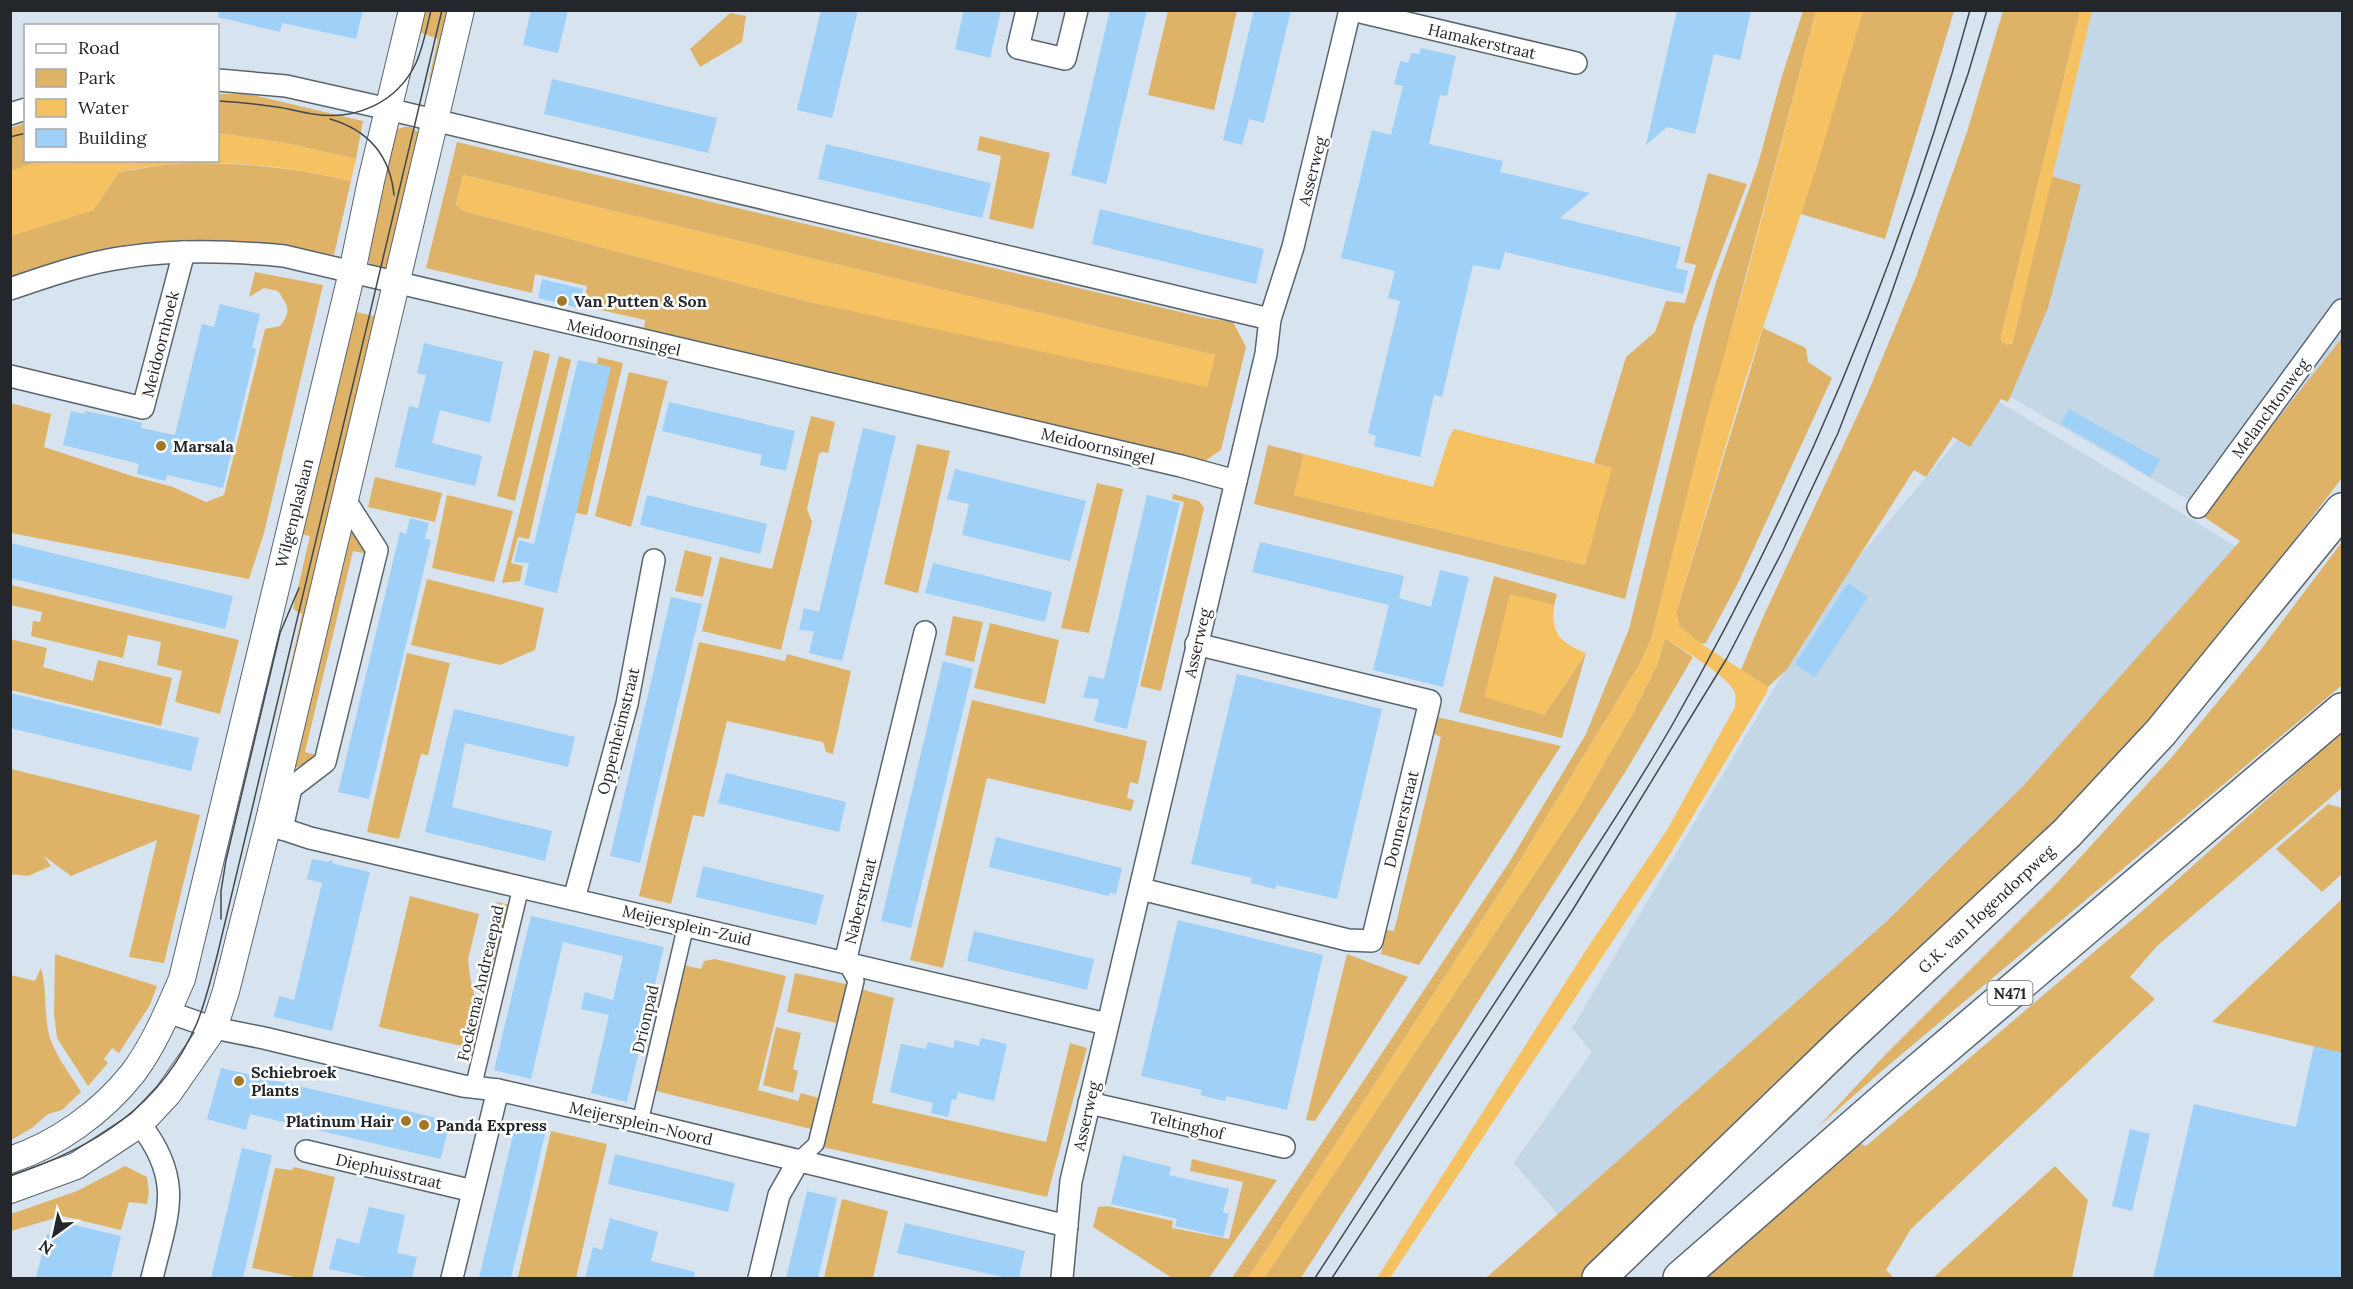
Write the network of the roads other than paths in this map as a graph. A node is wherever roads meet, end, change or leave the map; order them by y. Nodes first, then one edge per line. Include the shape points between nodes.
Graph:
1 (412, 10) edge
2 (461, 10) edge
3 (1027, 10) edge
4 (1077, 10) edge
5 (1351, 10) edge
6 (1576, 63) dead end
7 (219, 80) edge
8 (389, 109) junction
9 (433, 120) junction
10 (184, 252) junction
11 (352, 272) junction
12 (396, 284) junction
13 (10, 289) edge
14 (2343, 310) edge
15 (1270, 319) junction
16 (10, 376) edge
17 (1236, 481) junction
18 (345, 500) junction
19 (2198, 507) dead end
20 (2343, 510) edge
21 (654, 560) dead end
22 (925, 632) dead end
23 (1196, 644) junction
24 (2343, 711) edge
25 (275, 827) junction
26 (521, 887) junction
27 (1141, 889) junction
28 (574, 899) junction
29 (686, 925) junction
30 (845, 962) junction
31 (168, 1012) junction
32 (1107, 1024) junction
33 (214, 1028) junction
34 (473, 1088) junction
35 (498, 1090) junction
36 (1089, 1103) junction
37 (640, 1122) junction
38 (140, 1124) junction
39 (1284, 1147) dead end
40 (306, 1151) dead end
41 (10, 1160) edge
42 (799, 1160) junction
43 (10, 1190) edge
44 (473, 1191) junction
45 (1067, 1226) junction
46 (152, 1278) edge
47 (452, 1278) edge
48 (759, 1278) edge
49 (1062, 1278) edge
50 (1599, 1278) edge
51 (1680, 1278) edge

1 - 8 street, Wilgenplaslaan
2 - 9 street
3 - 4 street via 1018,48 1065,59
5 - 6 street, Hamakerstraat
5 - 15 street, Asserweg via 1293,246
7 - 8 street via 286,86
8 - 9 street
8 - 11 street, Wilgenplaslaan
9 - 12 street
9 - 15 street
10 - 11 street, Meidoornsingel via 284,256
10 - 13 street, Meidoornsingel via 126,257
10 - 16 street, Meidoornhoek via 143,408
11 - 12 street, Meidoornsingel
11 - 31 street, Wilgenplaslaan via 182,979
12 - 17 street, Meidoornsingel
12 - 18 street
14 - 19 street, Melanchtonweg
15 - 17 street, Asserweg via 1266,354
17 - 23 street, Asserweg
18 - 25 street
18 - 25 street via 377,550 325,762 291,788
20 - 50 main road, G.K. van Hogendorpweg via 2161,732 2067,833
21 - 28 street, Oppenheimstraat via 627,704
22 - 30 street, Naberstraat
23 - 27 street, Asserweg
23 - 27 street, Donnerstraat via 1430,701 1372,941 1348,940
24 - 51 main road, N471
25 - 26 street, Meijersplein-Zuid
25 - 33 street
26 - 28 street, Meijersplein-Zuid
26 - 34 street, Fockema Andreaepad
27 - 32 street, Asserweg
28 - 29 street, Meijersplein-Zuid
29 - 30 street, Meijersplein-Zuid
29 - 37 street, Drionpad
30 - 32 street, Meijersplein-Zuid
30 - 42 street, Naberstraat via 856,981 816,1144
31 - 33 street
31 - 41 street, Wilgenplaslaan via 133,1072 96,1110 63,1136
32 - 36 street, Asserweg
33 - 34 street, Meijersplein-Noord
33 - 38 street via 168,1094
34 - 35 street, Meijersplein-Noord
35 - 37 street, Meijersplein-Noord
35 - 44 street
36 - 39 street, Teltinghof
36 - 45 street, Asserweg via 1071,1180
37 - 42 street, Meijersplein-Noord
38 - 43 street via 76,1166
38 - 46 street via 164,1165 170,1192
40 - 44 street, Diephuisstraat
42 - 45 street, Meijersplein-Noord
42 - 48 street via 778,1195
44 - 47 street
45 - 49 street, Asserweg

